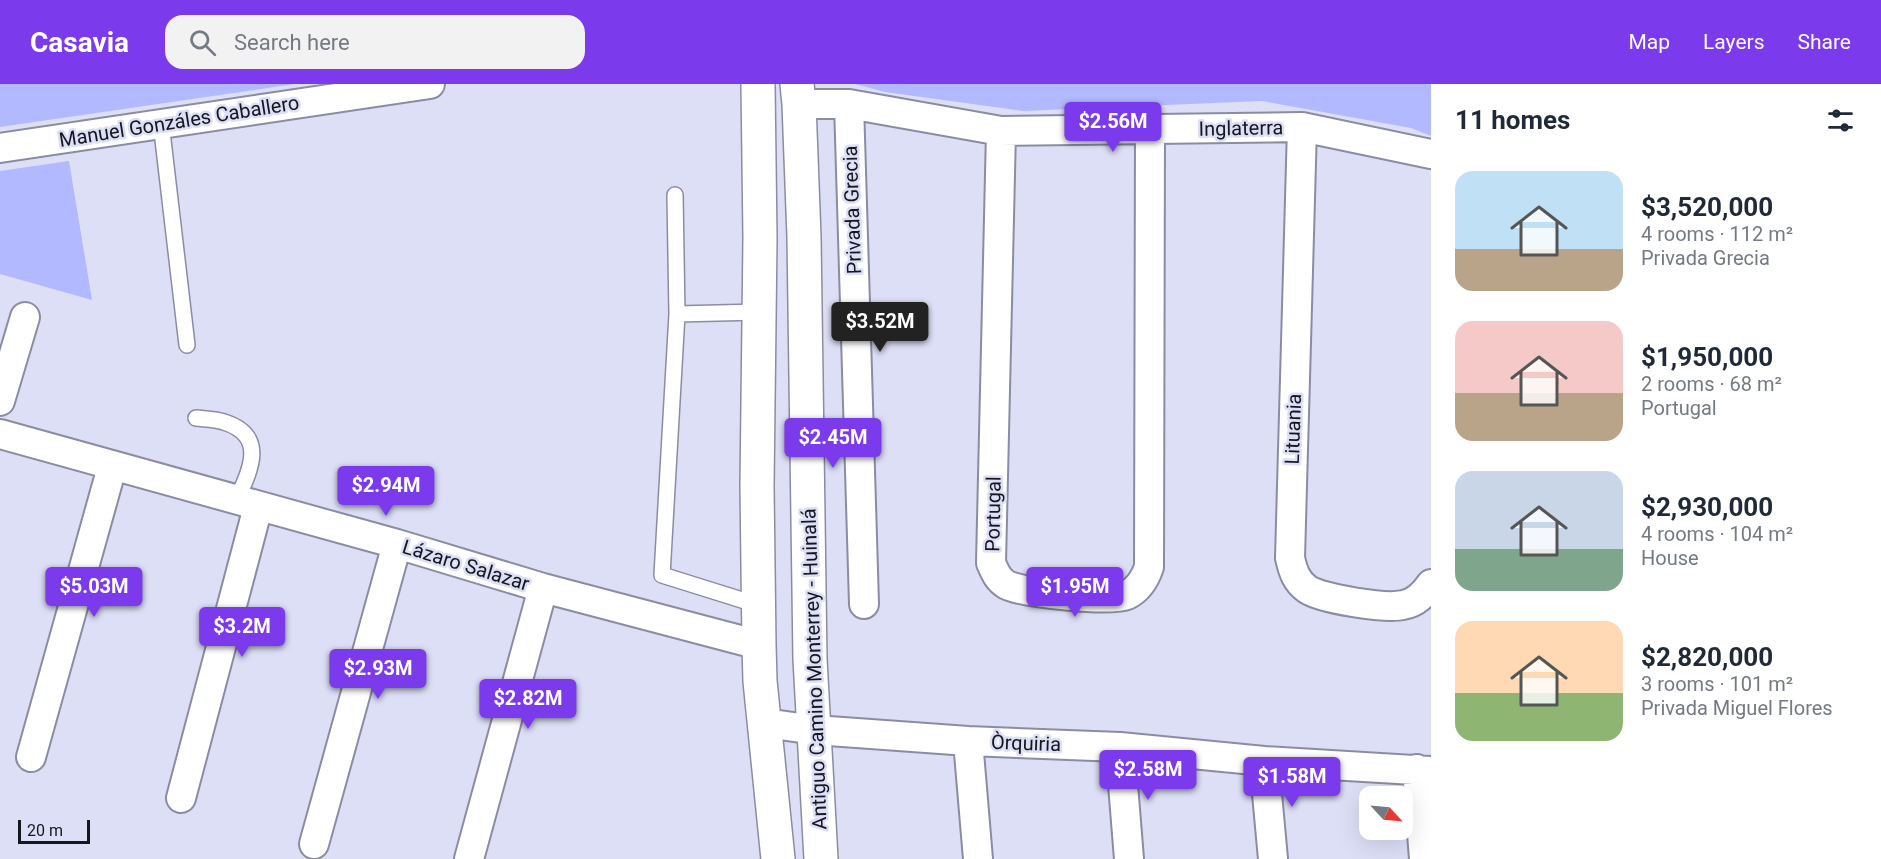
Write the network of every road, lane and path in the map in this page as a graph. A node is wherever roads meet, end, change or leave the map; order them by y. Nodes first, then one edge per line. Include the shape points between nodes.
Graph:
1 (430, 84) edge
2 (758, 84) edge
3 (798, 94) edge
4 (849, 104) junction
5 (162, 123) junction
6 (1302, 127) junction
7 (1150, 130) junction
8 (1001, 131) junction
9 (0, 148) edge
10 (1431, 154) edge
11 (675, 195) dead end
12 (804, 237) junction
13 (760, 238) junction
14 (759, 312) junction
15 (678, 314) junction
16 (25, 317) dead end
17 (187, 345) dead end
18 (0, 401) edge
19 (196, 418) dead end
20 (0, 434) edge
21 (112, 467) junction
22 (247, 504) junction
23 (397, 544) junction
24 (1431, 584) edge
25 (543, 588) junction
26 (864, 604) dead end
27 (758, 605) junction
28 (759, 645) junction
29 (765, 723) junction
30 (815, 730) junction
31 (968, 741) junction
32 (1120, 747) junction
33 (31, 757) dead end
34 (1264, 761) junction
35 (1424, 770) edge
36 (181, 798) dead end
37 (314, 844) dead end
38 (469, 859) edge
39 (778, 859) edge
40 (821, 859) edge
41 (978, 859) edge
42 (1130, 859) edge
43 (1273, 859) edge
44 (1424, 859) edge

1 - 5 street, Manuel Gonzáles Caballero
2 - 13 street
3 - 4 street, Inglaterra
3 - 12 street, Antiguo Camino Monterrey - Huinalá
4 - 8 street, Inglaterra
4 - 26 street, Privada Grecia
5 - 9 street, Manuel Gonzáles Caballero
5 - 17 lane
6 - 7 street, Inglaterra
6 - 10 street, Inglaterra
6 - 24 street, Lituania via 1290,558 1294,576 1308,590 1326,597 1402,606 1422,597
7 - 8 street, Inglaterra
7 - 8 street, Portugal via 1149,567 1137,588 1111,598 1026,591 997,577 992,563
11 - 15 lane
12 - 13 street
12 - 30 street, Antiguo Camino Monterrey - Huinalá via 810,659
13 - 14 street
14 - 15 lane
14 - 27 street
15 - 27 lane via 662,575
16 - 18 street
19 - 22 lane via 224,421 245,432 253,451
20 - 21 street, Lázaro Salazar
21 - 22 street, Lázaro Salazar
21 - 33 street
22 - 23 street, Lázaro Salazar
22 - 36 street
23 - 25 street, Lázaro Salazar
23 - 37 street
25 - 28 street, Lázaro Salazar
25 - 38 street
27 - 28 street
28 - 29 street
29 - 30 street, Òrquiria
29 - 39 street
30 - 31 street, Òrquiria
30 - 40 street, Antiguo Camino Monterrey - Huinalá
31 - 32 street, Òrquiria
31 - 41 street
32 - 34 street, Òrquiria
32 - 42 street
34 - 35 street, Òrquiria
34 - 43 street
35 - 44 street

